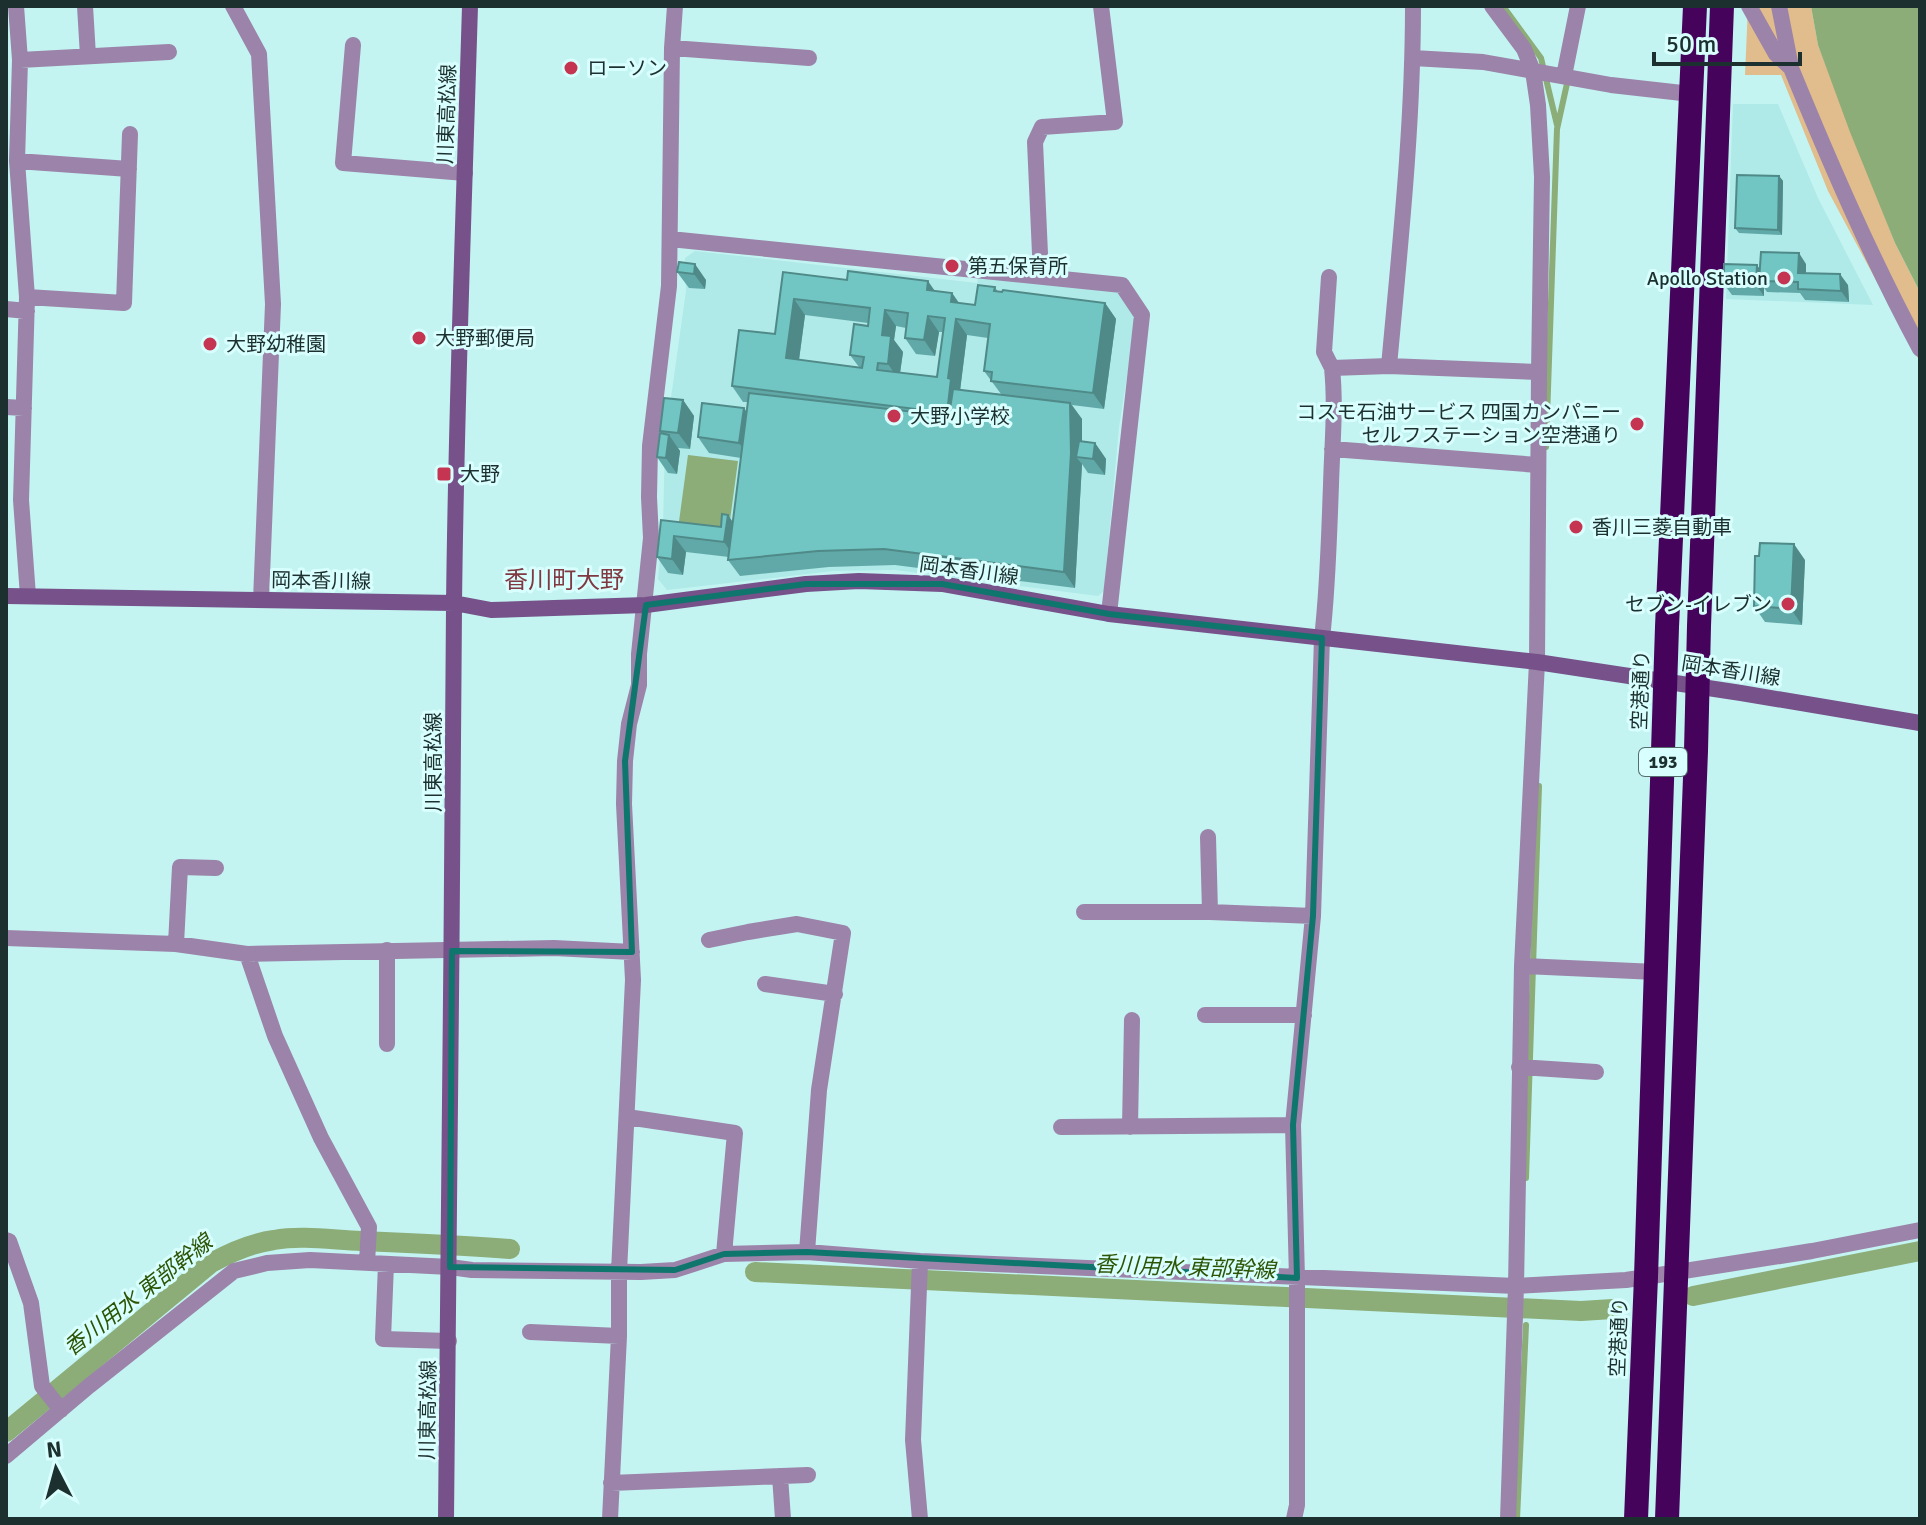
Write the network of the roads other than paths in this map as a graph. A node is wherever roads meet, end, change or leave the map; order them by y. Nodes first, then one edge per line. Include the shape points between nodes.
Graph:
1 (16, 6) edge
2 (85, 6) edge
3 (233, 6) edge
4 (470, 6) edge
5 (675, 6) edge
6 (1101, 6) edge
7 (1413, 6) edge
8 (1492, 6) edge
9 (1578, 6) edge
10 (1695, 6) edge
11 (1722, 6) edge
12 (1749, 6) edge
13 (1779, 6) edge
14 (353, 45) dead end
15 (672, 48) junction
16 (169, 52) dead end
17 (88, 56) junction
18 (809, 58) dead end
19 (1413, 58) junction
20 (20, 60) junction
21 (1791, 68) junction
22 (1533, 71) junction
23 (1564, 76) junction
24 (1691, 94) junction
25 (130, 134) dead end
26 (17, 161) junction
27 (129, 169) junction
28 (465, 173) junction
29 (670, 239) junction
30 (1041, 276) junction
31 (1329, 277) dead end
32 (27, 304) junction
33 (6, 309) edge
34 (1920, 349) edge
35 (1389, 366) junction
36 (1332, 368) junction
37 (1539, 372) junction
38 (6, 407) edge
39 (24, 408) junction
40 (1332, 449) junction
41 (1538, 465) junction
42 (6, 596) edge
43 (28, 596) junction
44 (261, 600) junction
45 (454, 603) junction
46 (646, 605) junction
47 (1109, 614) junction
48 (1322, 638) junction
49 (1537, 662) junction
50 (1665, 681) junction
51 (1698, 686) junction
52 (1920, 723) edge
53 (1208, 837) dead end
54 (216, 868) dead end
55 (1084, 912) dead end
56 (1210, 912) junction
57 (1313, 916) junction
58 (6, 938) edge
59 (709, 940) dead end
60 (176, 944) junction
61 (387, 950) junction
62 (452, 951) junction
63 (632, 952) junction
64 (247, 954) junction
65 (1523, 966) junction
66 (1656, 972) junction
67 (765, 984) dead end
68 (835, 994) junction
69 (1205, 1015) dead end
70 (1304, 1015) junction
71 (1132, 1020) dead end
72 (387, 1044) dead end
73 (1520, 1068) junction
74 (1596, 1072) dead end
75 (627, 1117) junction
76 (1293, 1125) junction
77 (1061, 1127) dead end
78 (1130, 1127) junction
79 (1920, 1230) edge
80 (6, 1240) edge
81 (807, 1252) junction
82 (724, 1254) junction
83 (920, 1261) junction
84 (368, 1262) junction
85 (386, 1264) junction
86 (450, 1267) junction
87 (619, 1272) junction
88 (1676, 1273) junction
89 (1646, 1277) junction
90 (1297, 1278) junction
91 (1516, 1286) junction
92 (530, 1332) dead end
93 (619, 1336) junction
94 (449, 1341) junction
95 (61, 1409) junction
96 (6, 1456) edge
97 (808, 1475) dead end
98 (780, 1476) junction
99 (611, 1483) junction
100 (446, 1519) edge
101 (610, 1519) edge
102 (783, 1519) edge
103 (920, 1519) edge
104 (1294, 1519) edge
105 (1508, 1519) edge
106 (1636, 1519) edge
107 (1667, 1519) edge

1 - 20 street
2 - 17 street
3 - 44 street via 259,54 273,304
4 - 28 main road, 川東高松線
5 - 15 street
6 - 30 street via 1115,122 1042,127 1035,142
7 - 19 street
8 - 22 street via 1524,49
9 - 23 street
10 - 24 highway, 空港通り / 193
11 - 51 highway, 193
12 - 21 street via 1776,54
13 - 21 street
14 - 28 street via 343,163
15 - 18 street
15 - 29 street
16 - 17 street
17 - 20 street
19 - 22 street
19 - 35 street
20 - 26 street
21 - 34 street via 1842,191
22 - 23 street
22 - 37 street via 1542,177
23 - 24 street
24 - 50 highway, 空港通り / 193
25 - 27 street
26 - 27 street
26 - 32 street
27 - 32 street via 124,303
28 - 45 main road, 川東高松線
29 - 30 street
29 - 46 street via 667,316 650,446
30 - 47 street via 1122,285 1142,315
31 - 36 street via 1324,352
32 - 33 street
32 - 39 street
35 - 36 street
35 - 37 street
36 - 40 street
37 - 41 street
38 - 39 street
39 - 43 street via 21,500
40 - 41 street
40 - 48 street
41 - 49 street
42 - 43 main road, 岡本香川線
43 - 44 main road, 岡本香川線
44 - 45 main road, 岡本香川線
45 - 46 main road, 岡本香川線 via 491,610
45 - 62 main road, 川東高松線
46 - 47 main road, 岡本香川線 via 859,581 942,584
46 - 63 street via 625,761
47 - 48 main road, 岡本香川線
48 - 49 main road, 岡本香川線
48 - 57 street
49 - 50 main road, 岡本香川線
49 - 65 street
50 - 51 main road, 岡本香川線
50 - 66 highway, 空港通り / 193
51 - 52 main road, 岡本香川線
51 - 88 highway, 193
53 - 56 street
54 - 60 street via 180,867
55 - 56 street
56 - 57 street
57 - 70 street
58 - 60 street
59 - 68 street via 797,924 843,933
60 - 64 street
61 - 62 street
61 - 64 street
61 - 72 street
62 - 63 street
62 - 86 main road, 川東高松線
63 - 75 street
64 - 84 street via 301,1095 369,1227
65 - 66 street
65 - 73 street
66 - 89 highway, 空港通り / 193
67 - 68 street
68 - 81 street via 819,1090
69 - 70 street
70 - 76 street
71 - 78 street
73 - 74 street
73 - 91 street
75 - 82 street via 735,1133
75 - 87 street
76 - 78 street
76 - 90 street
77 - 78 street
79 - 88 street
80 - 95 street via 31,1303 42,1386
81 - 82 street
81 - 83 street
82 - 87 street via 675,1270
83 - 90 street
83 - 103 street via 913,1440
84 - 85 street
84 - 95 street via 310,1260 234,1271
85 - 86 street
85 - 94 street via 383,1339
86 - 87 street
86 - 94 main road, 川東高松線
87 - 93 street
88 - 89 street
88 - 107 highway, 193
89 - 91 street
89 - 106 highway, 空港通り / 193
90 - 91 street
90 - 104 street
91 - 105 street
92 - 93 street
93 - 99 street
94 - 100 main road, 川東高松線
95 - 96 street
97 - 98 street
98 - 99 street
98 - 102 street
99 - 101 street

